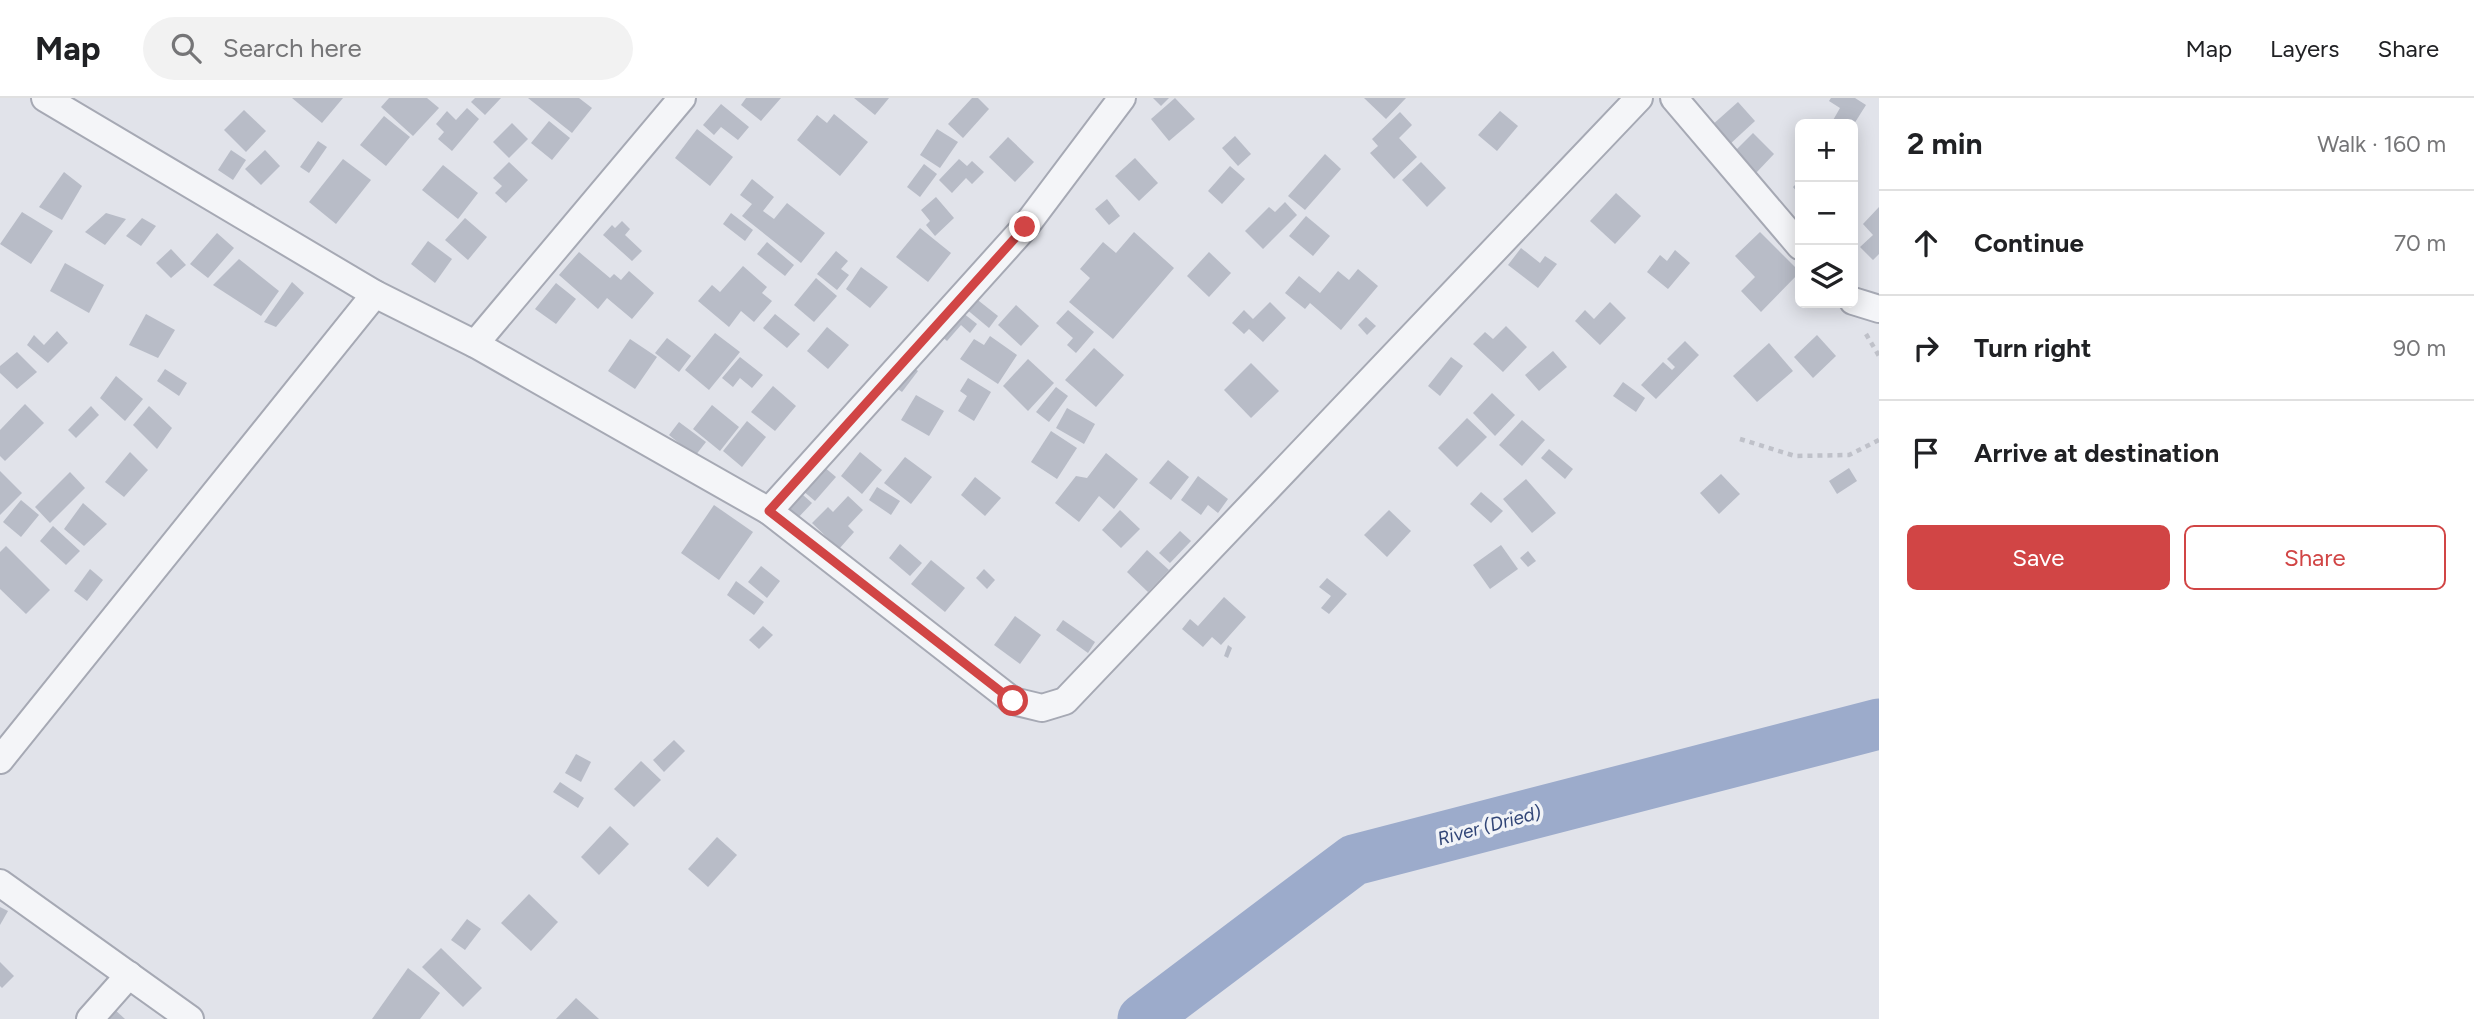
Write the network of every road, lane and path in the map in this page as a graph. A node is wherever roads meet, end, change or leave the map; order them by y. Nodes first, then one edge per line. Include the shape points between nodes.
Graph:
1 (45, 98) edge
2 (682, 98) edge
3 (1122, 98) edge
4 (1639, 98) edge
5 (1674, 98) edge
6 (1799, 245) edge
7 (375, 294) junction
8 (1858, 303) edge
9 (1879, 309) edge
10 (475, 344) junction
11 (1740, 439) dead end
12 (1879, 440) edge
13 (769, 511) junction
14 (0, 760) edge
15 (0, 883) edge
16 (129, 975) junction
17 (90, 1019) edge
18 (190, 1019) edge

1 - 7 street
2 - 10 street
3 - 13 street via 1025,227
4 - 13 street via 1065,701 1042,708 1013,701
5 - 6 street
7 - 10 street
7 - 14 street
8 - 9 street
10 - 13 street
11 - 12 path via 1795,456 1849,455
15 - 16 street
16 - 17 street
16 - 18 street

